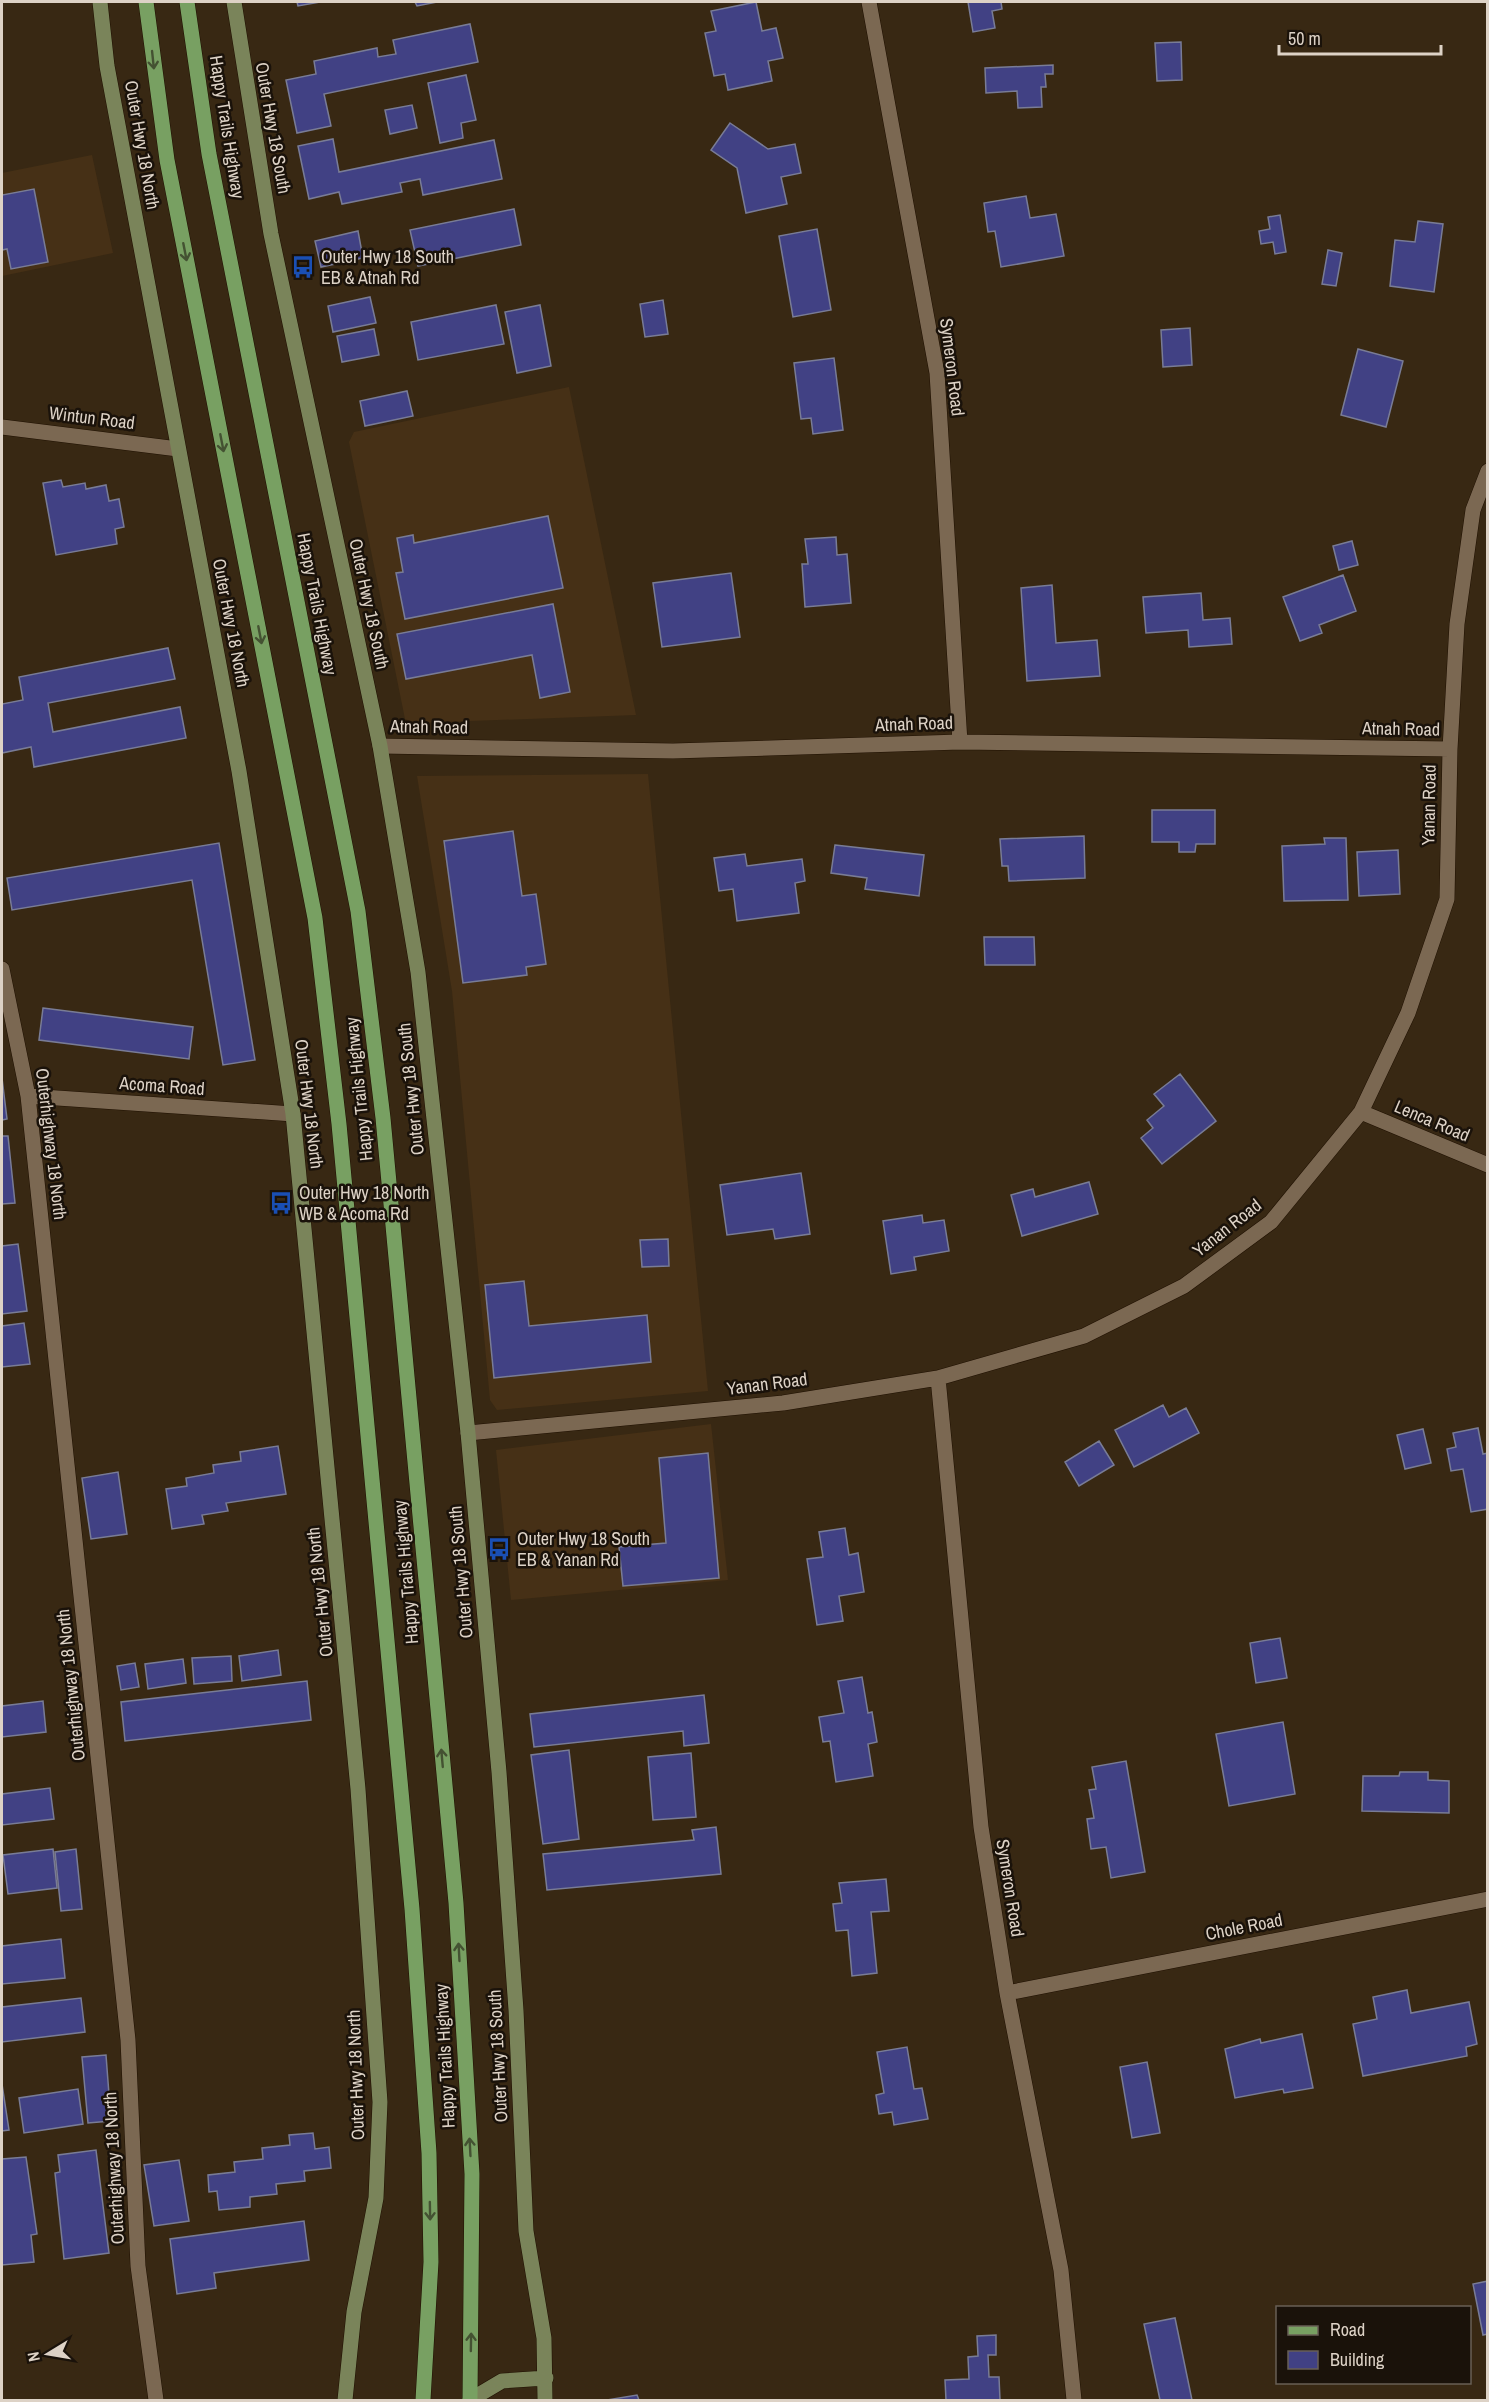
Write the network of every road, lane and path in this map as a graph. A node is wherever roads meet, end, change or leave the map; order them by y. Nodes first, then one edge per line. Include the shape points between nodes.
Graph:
1 (100, 2) edge
2 (147, 2) edge
3 (188, 2) edge
4 (234, 2) edge
5 (868, 2) edge
6 (2, 427) edge
7 (178, 449) junction
8 (1488, 471) edge
9 (960, 742) junction
10 (380, 746) junction
11 (1450, 749) junction
12 (2, 969) edge
13 (28, 1096) junction
14 (1361, 1112) junction
15 (293, 1114) junction
16 (1488, 1165) edge
17 (938, 1377) junction
18 (468, 1433) junction
19 (1488, 1899) edge
20 (1007, 1993) junction
21 (546, 2378) junction
22 (156, 2400) edge
23 (345, 2400) edge
24 (423, 2400) edge
25 (470, 2400) edge
26 (545, 2400) edge
27 (1074, 2400) edge

1 - 7 street, Outer Hwy 18 North via 107,66
2 -> 24 main road, Happy Trails Highway via 167,160 315,918 339,1124 412,1909 428,2141 431,2262
25 -> 3 main road, Happy Trails Highway via 472,2174 456,1903 383,1118 358,910 209,154
4 - 10 street, Outer Hwy 18 South via 283,294
5 - 9 street, Symeron Road via 937,373
6 - 7 street, Wintun Road
7 - 15 street, Outer Hwy 18 North via 239,771
8 - 11 street, Yanan Road via 1473,510 1457,624
9 - 10 street, Atnah Road via 674,751
9 - 11 street, Atnah Road
10 - 18 street, Outer Hwy 18 South via 418,972
11 - 14 street, Yanan Road via 1447,899 1407,1013
12 - 13 street, Outerhighway 18 North
13 - 15 street, Acoma Road
13 - 22 street, Outerhighway 18 North via 128,2040 138,2266
14 - 16 street, Lenca Road
14 - 17 street, Yanan Road via 1271,1222 1184,1286 1084,1336
15 - 23 street, Outer Hwy 18 North via 358,1789 380,2102 376,2198 354,2312
17 - 18 street, Yanan Road via 783,1403
17 - 20 street, Symeron Road via 981,1827
18 - 21 street, Outer Hwy 18 South via 499,1772 526,2231 544,2338
19 - 20 street, Chole Road
20 - 27 street, Symeron Road via 1061,2270
21 - 25 street via 502,2380
21 - 26 street, Outer Hwy 18 South

